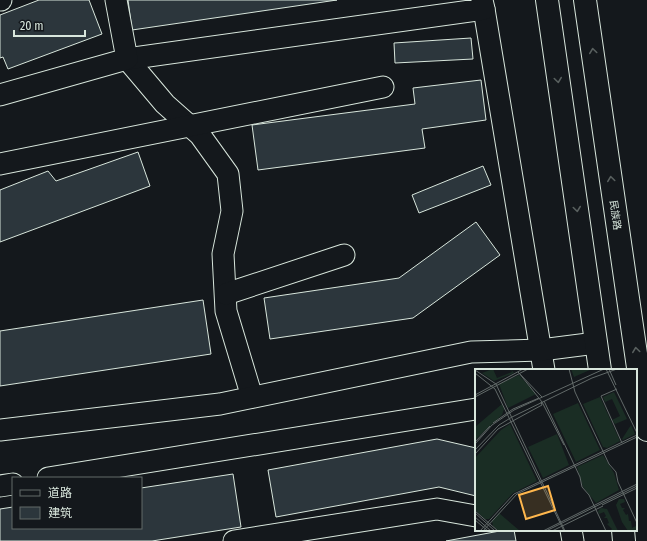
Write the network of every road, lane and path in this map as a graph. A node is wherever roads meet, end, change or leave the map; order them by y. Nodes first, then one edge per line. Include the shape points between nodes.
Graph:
1 (116, 0) edge
2 (547, 0) edge
3 (585, 0) edge
4 (483, 5) edge
5 (127, 59) junction
6 (383, 87) dead end
7 (0, 94) edge
8 (190, 126) junction
9 (0, 164) edge
10 (344, 255) dead end
11 (226, 294) junction
12 (596, 343) junction
13 (541, 350) junction
14 (544, 369) edge
15 (600, 369) edge
16 (252, 397) junction
17 (475, 409) edge
18 (0, 430) edge
19 (647, 430) edge
20 (54, 477) edge
21 (12, 484) edge
22 (0, 486) edge
23 (475, 516) edge
24 (571, 531) edge
25 (623, 531) edge
26 (234, 541) edge
27 (573, 541) edge
28 (624, 541) edge

1 - 5 street
2 -> 12 street
19 -> 3 street, 民族路
4 - 5 street
4 - 13 street
5 - 7 street
5 - 8 street via 165,104
6 - 8 street
8 - 9 street
8 - 11 street via 200,134 228,174 232,211 223,254
10 - 11 street
11 - 16 street via 226,311
12 - 13 street
12 - 15 street
13 - 14 street
13 - 16 street via 471,352
16 - 18 street via 220,404
17 - 20 street
21 - 22 street
23 - 26 street via 437,509
24 - 27 street
25 - 28 street

